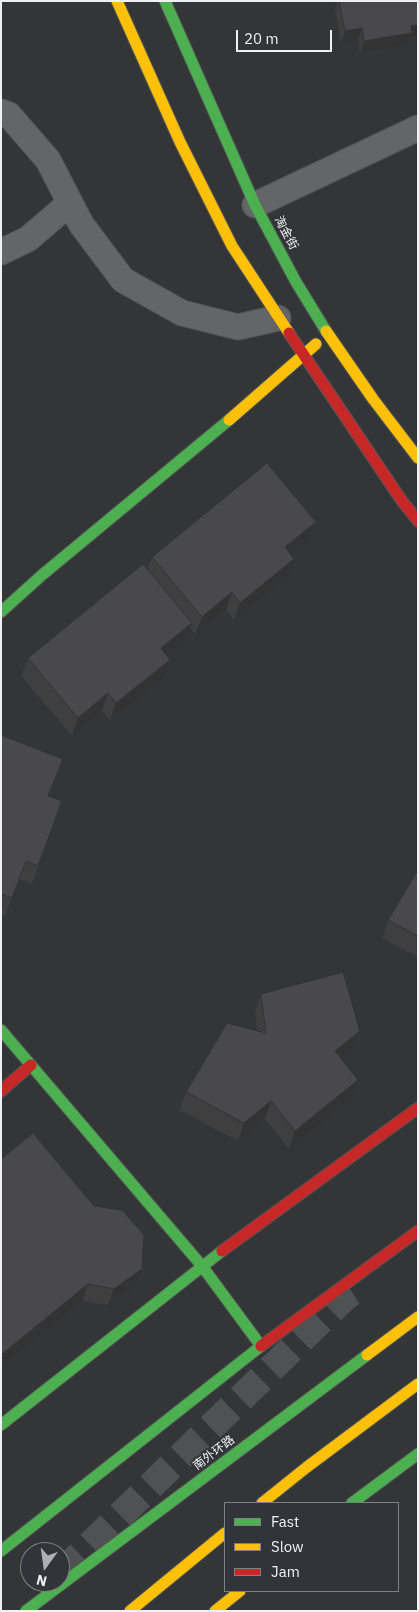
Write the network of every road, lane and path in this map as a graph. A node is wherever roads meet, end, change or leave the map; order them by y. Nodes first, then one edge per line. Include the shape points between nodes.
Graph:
1 (117, 1) edge
2 (165, 1) edge
3 (1, 112) edge
4 (418, 128) edge
5 (70, 202) junction
6 (255, 205) junction
7 (1, 252) edge
8 (278, 318) junction
9 (328, 335) junction
10 (302, 354) junction
11 (418, 458) edge
12 (418, 521) edge
13 (1, 612) edge
14 (1, 1030) edge
15 (31, 1065) junction
16 (1, 1091) edge
17 (418, 1108) edge
18 (418, 1231) edge
19 (202, 1266) junction
20 (418, 1317) edge
21 (261, 1346) junction
22 (418, 1384) edge
23 (1, 1424) edge
24 (418, 1454) edge
25 (263, 1502) edge
26 (353, 1502) edge
27 (224, 1534) edge
28 (1, 1551) edge
29 (239, 1592) edge
30 (26, 1611) edge
31 (130, 1611) edge
32 (215, 1611) edge

1 - 8 main road via 180,142 232,246
2 - 6 main road, 淘金街
3 - 5 street via 9,115 48,160
4 - 6 street
5 - 7 street via 28,239
5 - 8 street via 81,224 123,280 182,313 238,328
6 - 9 main road, 淘金街
8 - 10 main road
9 - 10 main road
9 - 11 main road, 淘金街
10 - 12 main road
10 - 13 main road via 214,433
14 - 15 main road
15 - 16 main road
15 - 19 main road
17 - 19 main road
18 - 21 main road
19 - 21 main road
19 - 23 main road
20 - 30 main road, 南外环路
21 - 28 main road
22 - 25 main road
24 - 26 main road
27 - 31 main road
29 - 32 main road

